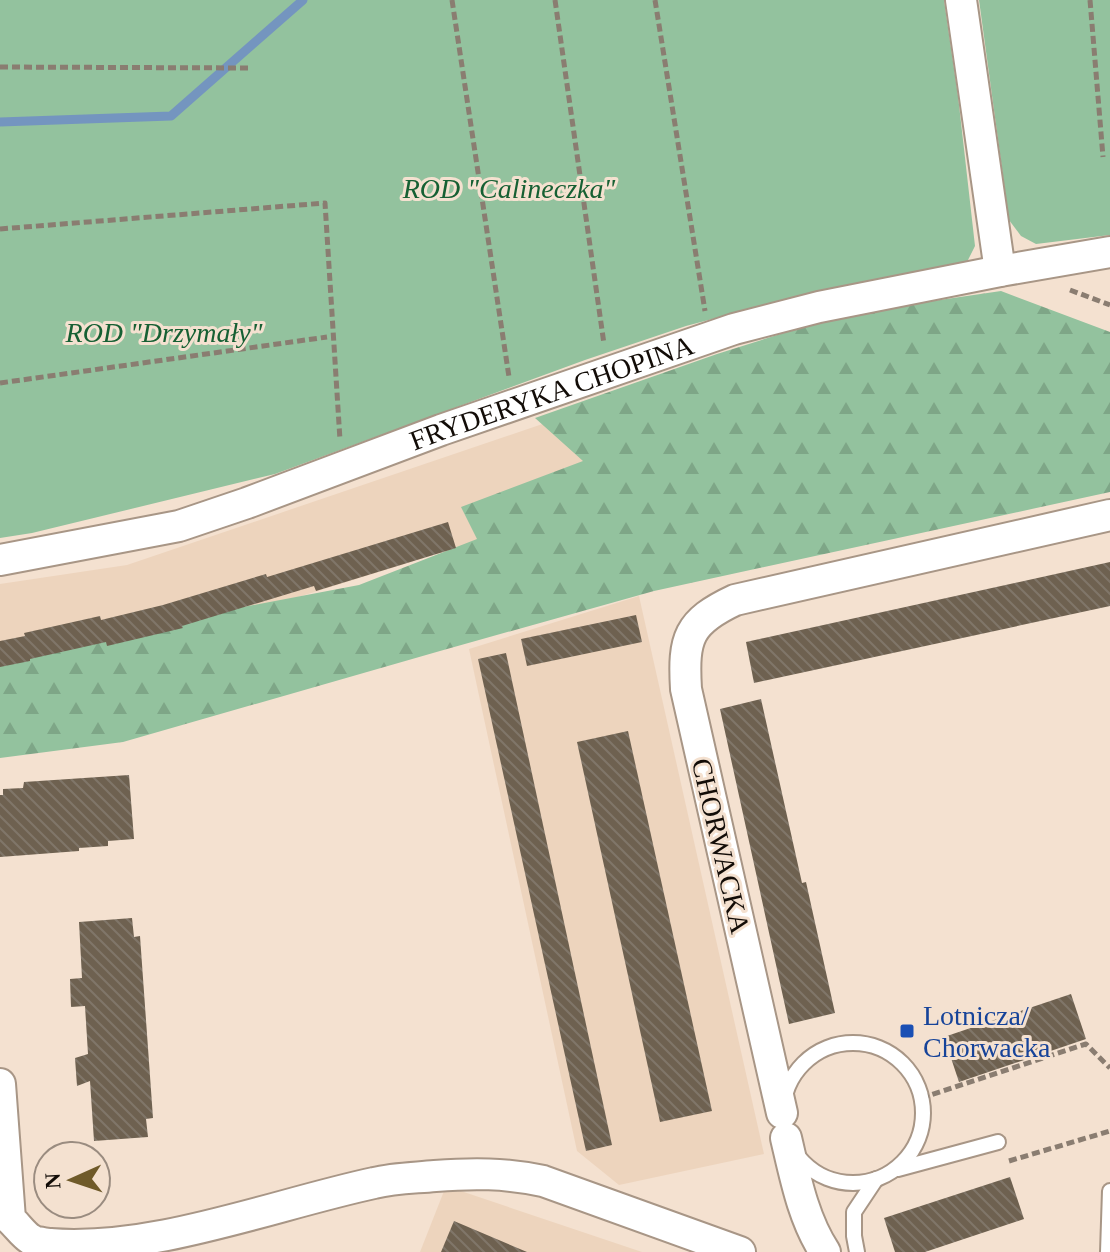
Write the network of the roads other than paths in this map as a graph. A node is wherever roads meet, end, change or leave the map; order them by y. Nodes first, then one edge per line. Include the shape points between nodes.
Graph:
1 (961, 0) edge
2 (1110, 252) edge
3 (1000, 271) junction
4 (1110, 515) edge
5 (0, 560) edge
6 (0, 1084) edge
7 (784, 1126) junction
8 (998, 1142) dead end
9 (895, 1170) junction
10 (876, 1179) junction
11 (1110, 1191) edge
12 (740, 1252) edge
13 (825, 1252) edge
14 (857, 1252) edge
15 (1108, 1252) edge

1 - 3 street
2 - 3 street, FRYDERYKA CHOPINA
3 - 5 street, FRYDERYKA CHOPINA via 734,329 179,526
4 - 7 street, CHORWACKA via 735,600 694,628 686,653 686,689
6 - 12 street via 10,1219 32,1240 66,1249 141,1249 375,1182 482,1173 543,1181
7 - 9 lane via 789,1083 800,1065 832,1045 877,1046 908,1069 921,1098 920,1134
7 - 10 lane via 797,1157 812,1170 839,1182
7 - 13 street, CHORWACKA via 805,1212
8 - 9 lane
9 - 10 lane
10 - 14 lane via 854,1212
11 - 15 lane

